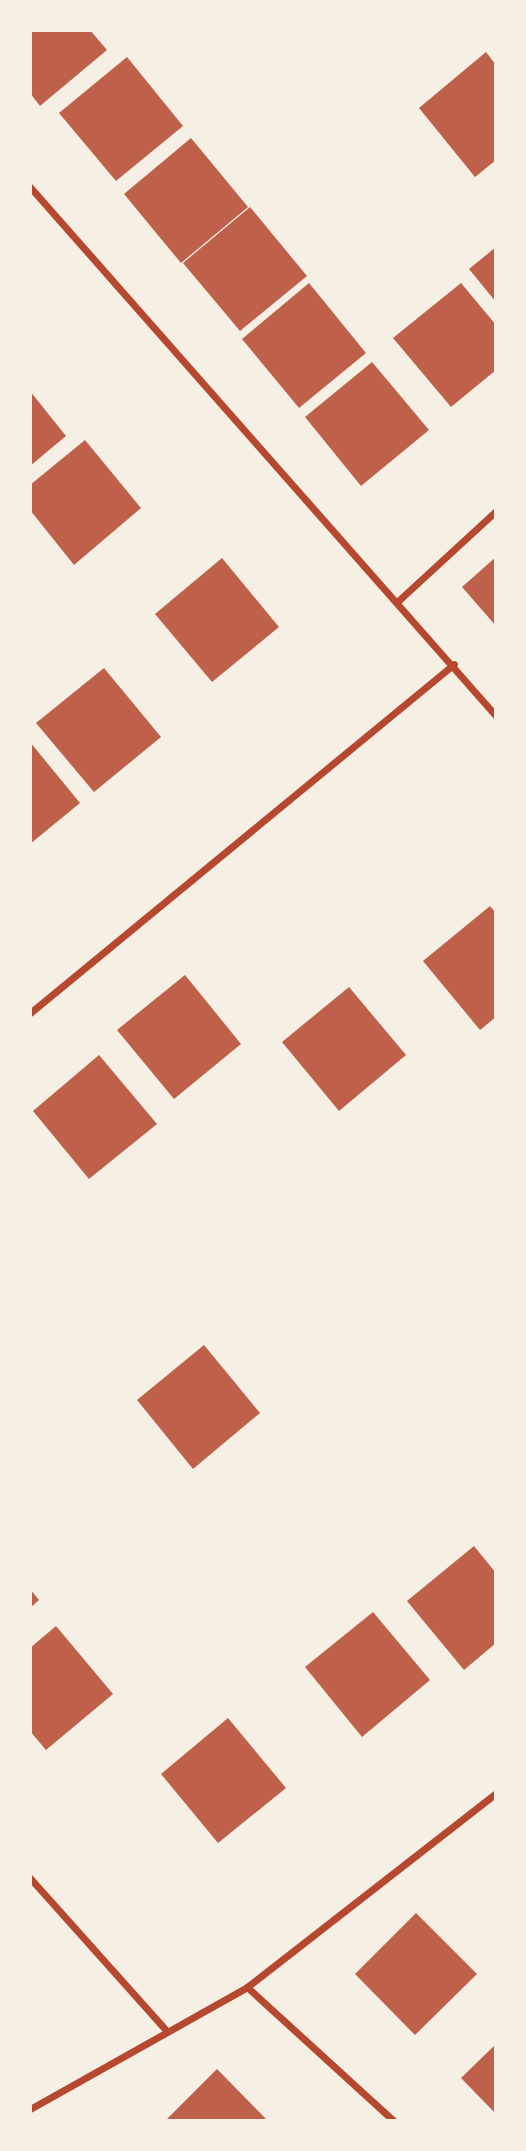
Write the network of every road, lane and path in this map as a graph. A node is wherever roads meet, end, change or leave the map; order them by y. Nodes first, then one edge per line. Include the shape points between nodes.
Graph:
1 (30, 187) edge
2 (496, 511) edge
3 (398, 601) junction
4 (454, 664) junction
5 (496, 716) edge
6 (30, 1013) edge
7 (496, 1793) edge
8 (30, 1878) edge
9 (247, 1987) junction
10 (167, 2031) junction
11 (30, 2109) edge
12 (394, 2121) edge

1 - 3 street
2 - 3 street
3 - 4 street
4 - 5 street
4 - 6 street
7 - 9 street
8 - 10 street
9 - 10 street
9 - 12 street
10 - 11 street

